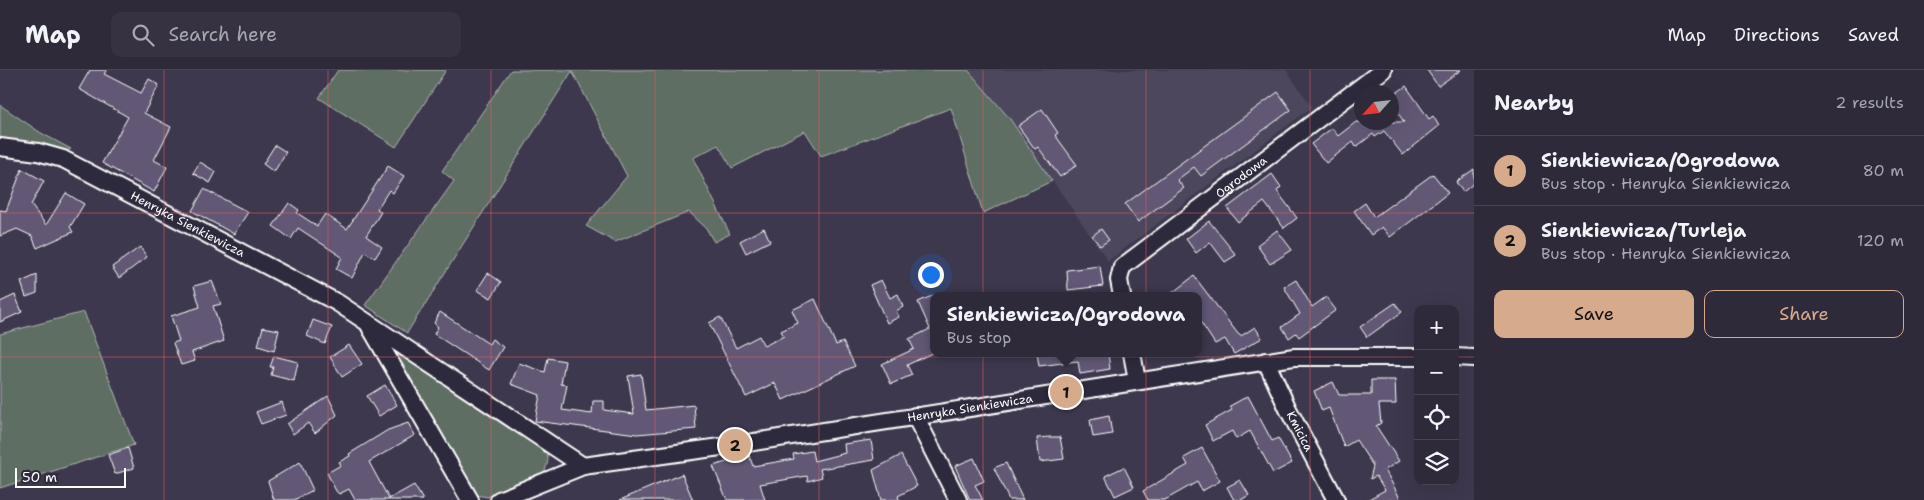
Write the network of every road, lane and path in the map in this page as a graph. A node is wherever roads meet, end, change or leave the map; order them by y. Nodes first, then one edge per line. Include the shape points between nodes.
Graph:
1 (1383, 70) edge
2 (0, 147) edge
3 (1121, 292) edge
4 (367, 322) junction
5 (1133, 357) edge
6 (1414, 357) edge
7 (1459, 357) edge
8 (1474, 358) edge
9 (1266, 361) junction
10 (1137, 381) junction
11 (915, 416) junction
12 (583, 466) junction
13 (470, 500) edge
14 (499, 500) edge
15 (958, 500) edge
16 (1336, 500) edge

1 - 3 street, Ogrodowa via 1122,267 1119,280
2 - 4 street, Henryka Sienkiewicza via 63,159 338,303
4 - 12 street, Henryka Sienkiewicza
4 - 13 street, Henryka Sienkiewicza
5 - 10 street
6 - 9 street, Henryka Sienkiewicza via 1320,356
7 - 8 street
9 - 10 street, Henryka Sienkiewicza
9 - 16 street, Kmicica
10 - 11 street, Henryka Sienkiewicza
11 - 12 street, Henryka Sienkiewicza
11 - 15 street
12 - 14 street, Henryka Sienkiewicza

